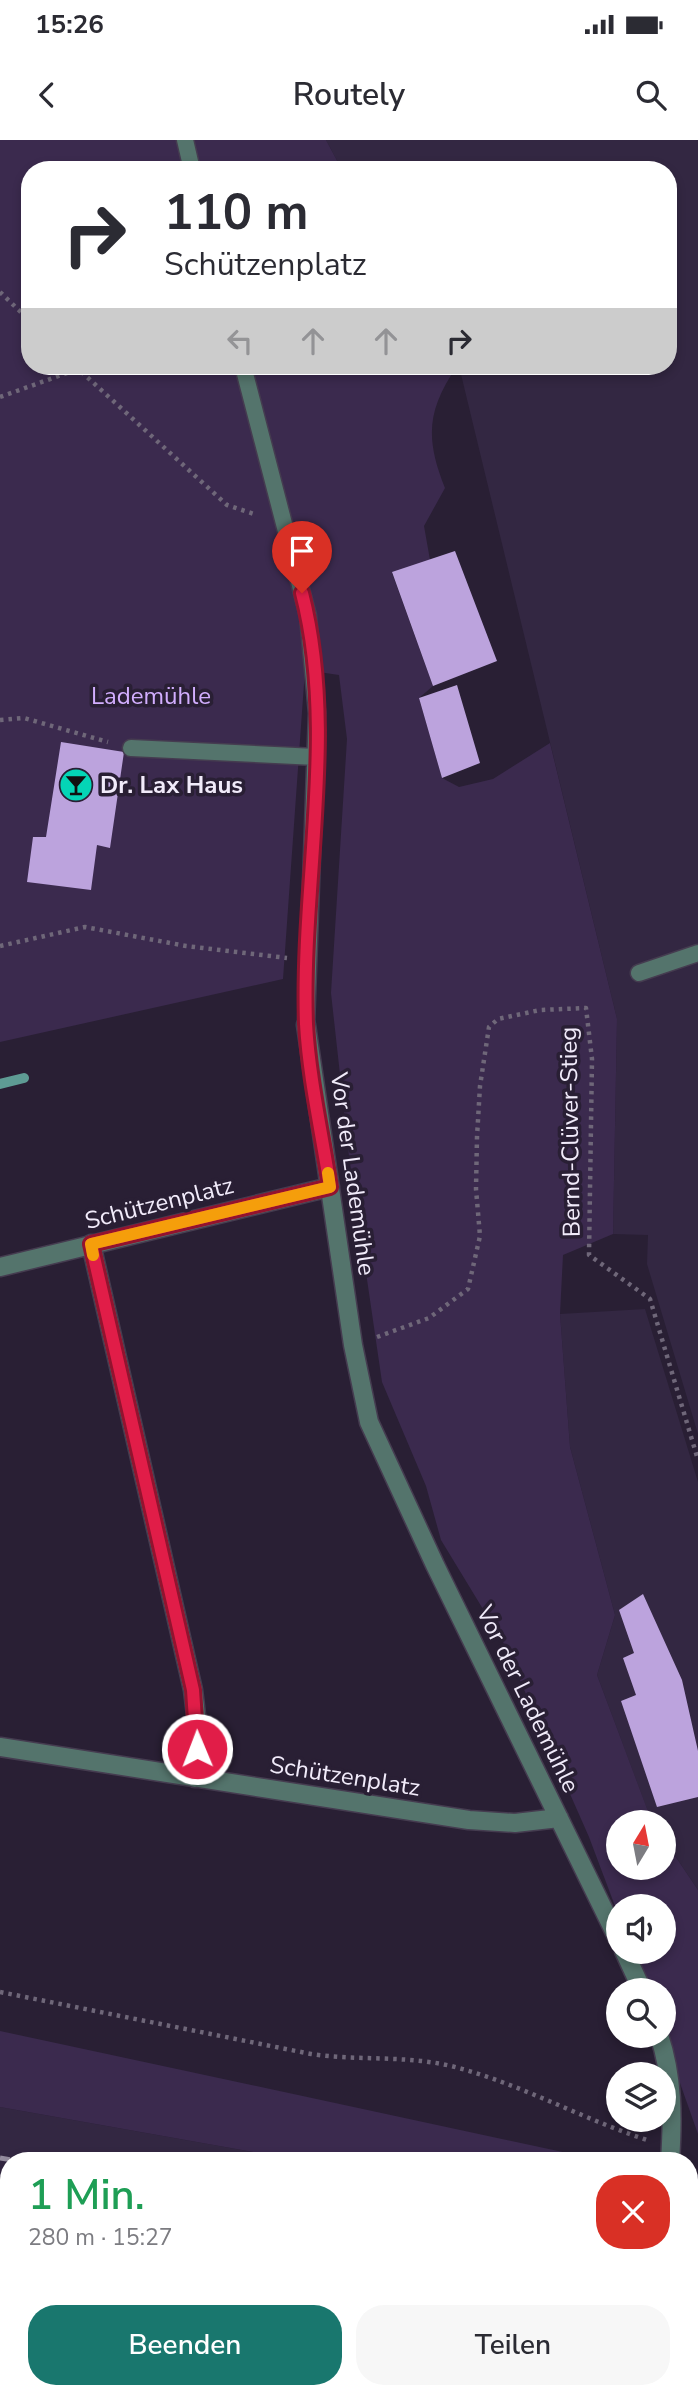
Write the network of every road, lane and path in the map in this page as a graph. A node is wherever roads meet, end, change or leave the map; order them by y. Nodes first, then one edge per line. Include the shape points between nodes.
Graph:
1 (185, 140) edge
2 (190, 161) edge
3 (0, 292) edge
4 (21, 312) edge
5 (56, 375) edge
6 (86, 375) edge
7 (245, 375) edge
8 (0, 397) edge
9 (284, 524) junction
10 (0, 720) edge
11 (131, 748) joint
12 (316, 757) junction
13 (0, 946) edge
14 (698, 953) edge
15 (308, 960) junction
16 (639, 972) dead end
17 (306, 1025) joint
18 (330, 1187) junction
19 (91, 1244) junction
20 (0, 1266) edge
21 (353, 1345) junction
22 (698, 1460) edge
23 (0, 1747) edge
24 (195, 1777) junction
25 (559, 1818) junction
26 (606, 1914) edge
27 (0, 1992) edge
28 (662, 2048) edge
29 (664, 2152) edge
30 (670, 2152) edge

1 - 2 lane
3 - 4 path
5 - 8 path
6 - 9 path via 227,505
7 - 9 lane, Vor der Lademühle
9 - 12 lane, Vor der Lademühle via 308,617 317,713
10 - 11 path via 24,718
11 - 12 lane
12 - 15 lane, Vor der Lademühle
13 - 15 path via 85,927 186,946
14 - 16 lane
15 - 17 lane, Vor der Lademühle
17 - 18 street, Vor der Lademühle
18 - 19 street, Schützenplatz
18 - 21 street, Vor der Lademühle
19 - 20 street, Schützenplatz
19 - 24 street via 193,1690
21 - 22 path, Bernd-Clüver-Stieg via 429,1318 468,1289 480,1236 476,1189 480,1086 492,1023 540,1010 586,1009 592,1059 589,1255 650,1299
21 - 25 street, Vor der Lademühle via 363,1400 378,1445
23 - 24 street, Schützenplatz
24 - 25 street, Schützenplatz via 469,1820 515,1823
25 - 26 street, Vor der Lademühle
27 - 29 path via 311,2054 450,2066 528,2090
28 - 30 street via 671,2086

